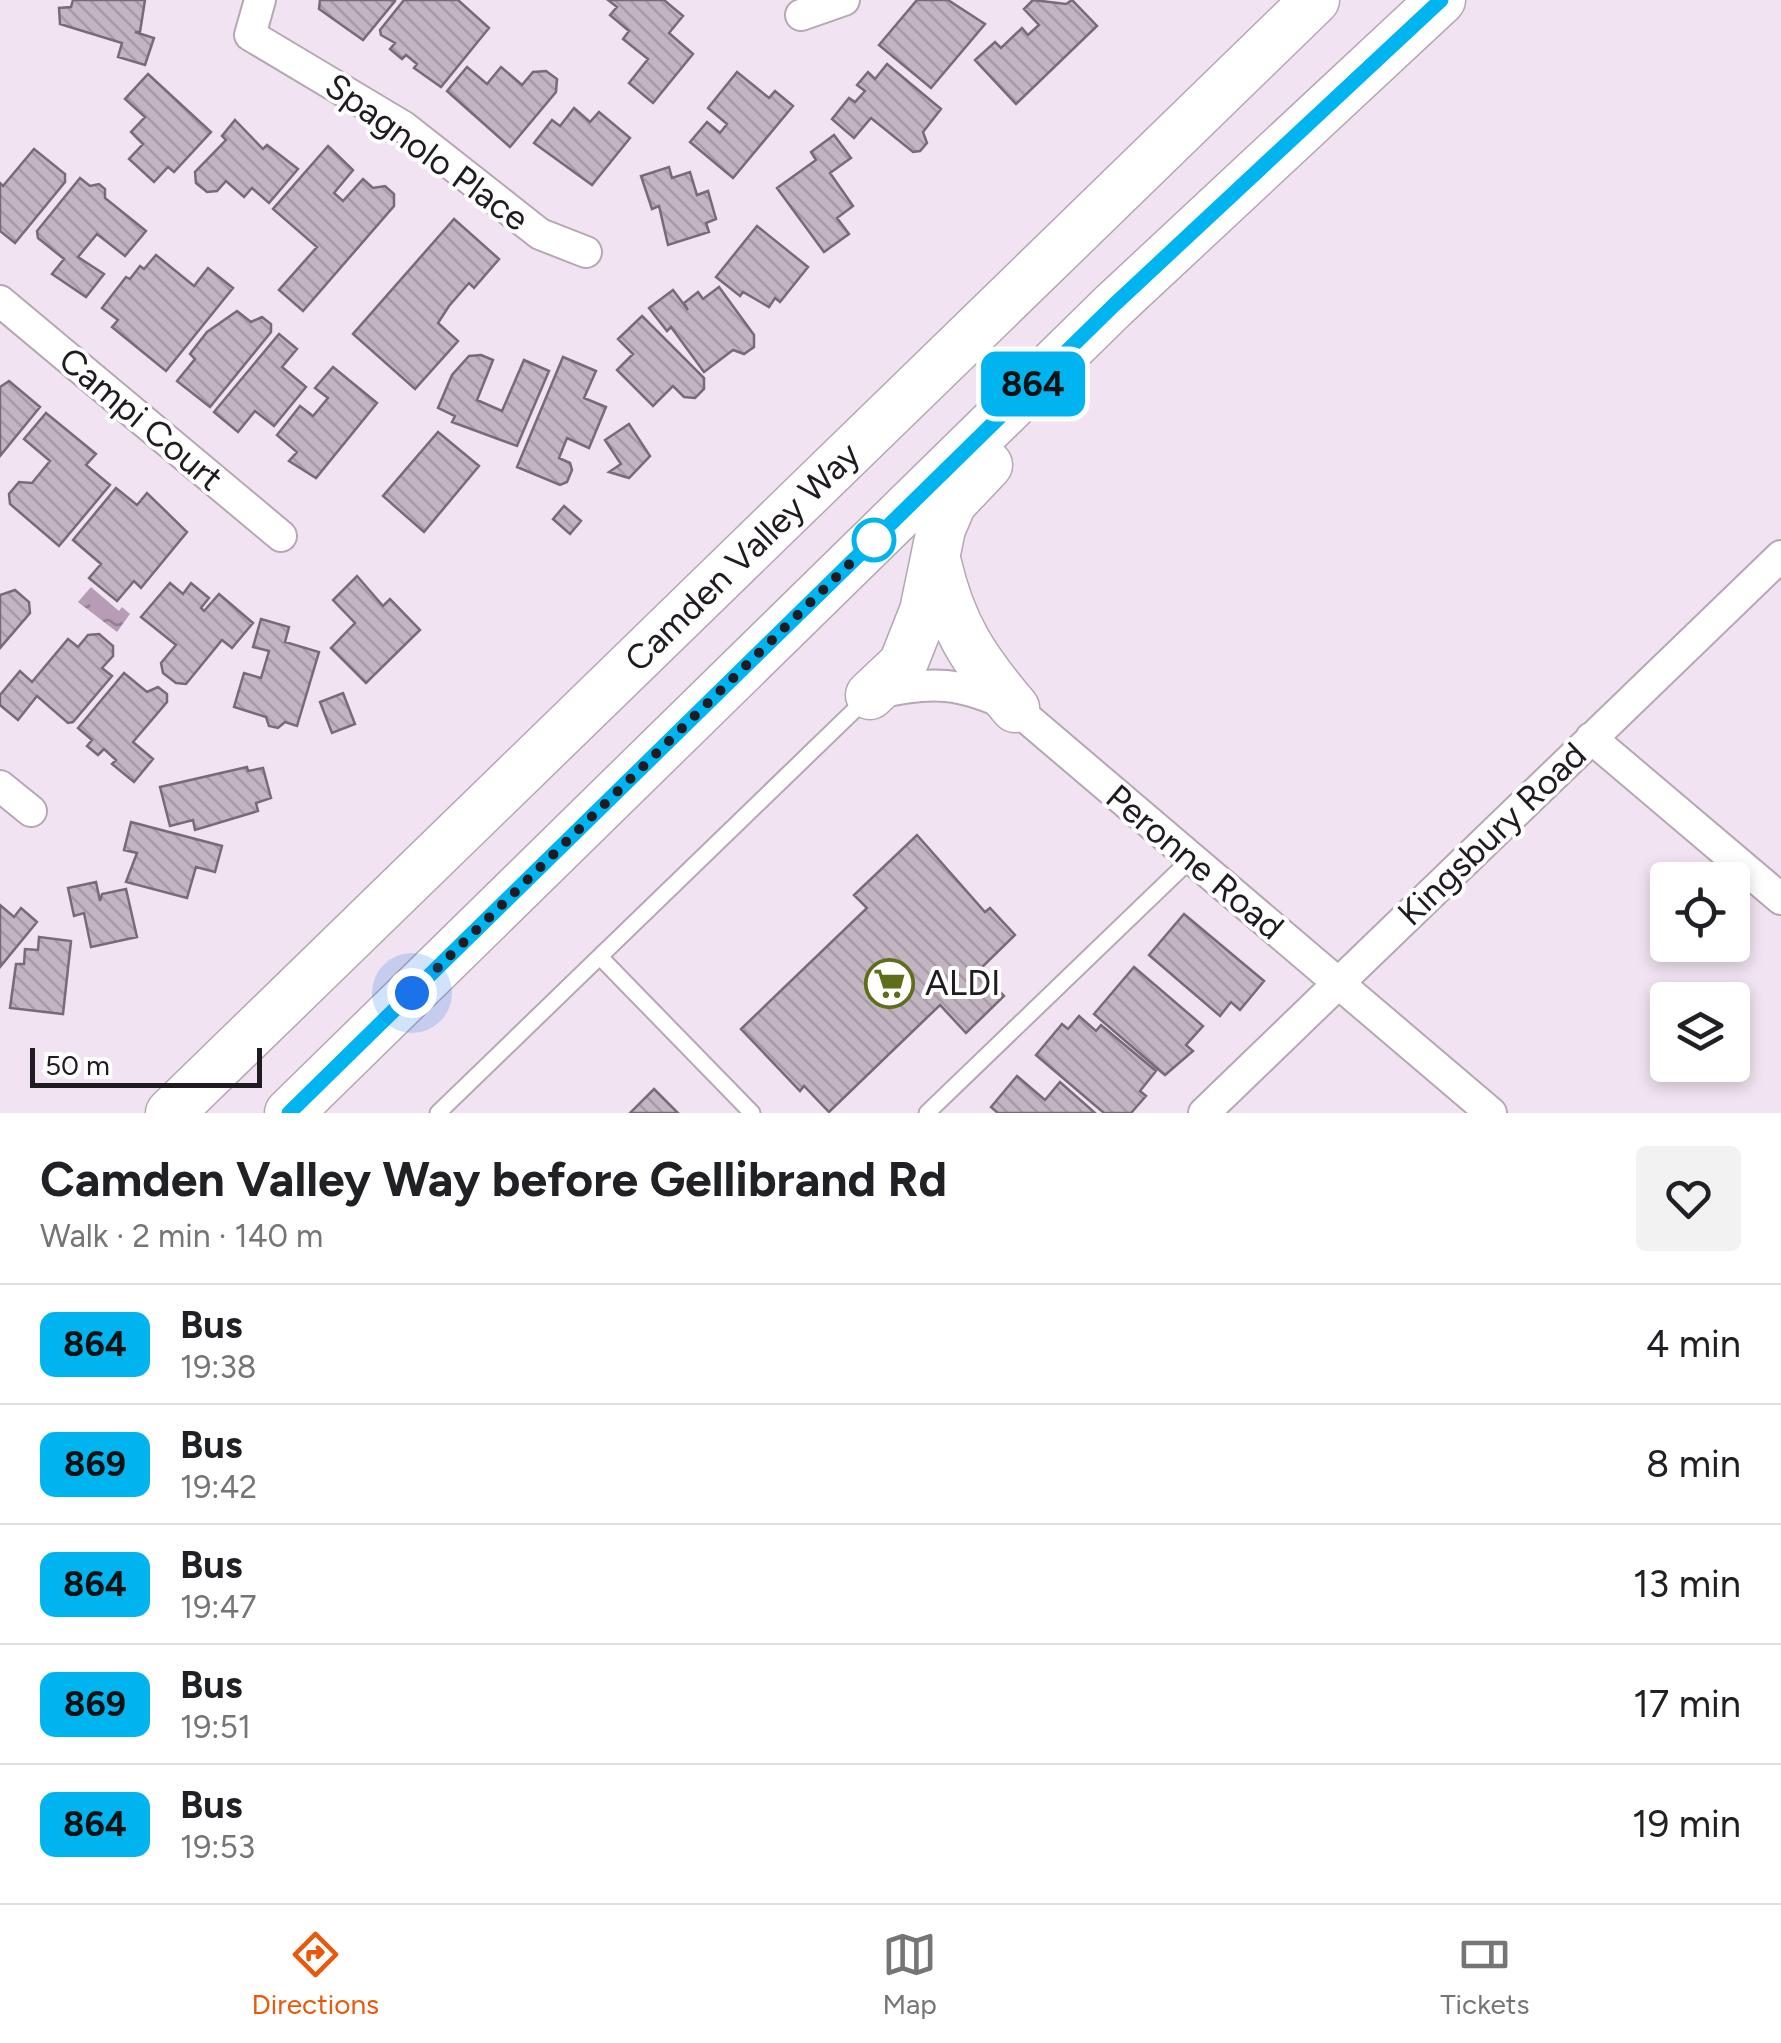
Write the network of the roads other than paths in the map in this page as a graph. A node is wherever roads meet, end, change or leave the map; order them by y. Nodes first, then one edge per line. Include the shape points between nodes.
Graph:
1 (260, 0) edge
2 (844, 0) edge
3 (1315, 0) edge
4 (1441, 0) edge
5 (801, 15) dead end
6 (586, 252) dead end
7 (0, 301) edge
8 (1114, 305) junction
9 (281, 536) dead end
10 (935, 555) junction
11 (1781, 556) edge
12 (870, 695) junction
13 (1015, 708) junction
14 (1591, 738) junction
15 (0, 786) edge
16 (31, 812) dead end
17 (1191, 859) junction
18 (1781, 899) edge
19 (601, 958) junction
20 (1338, 984) junction
21 (332, 1071) junction
22 (170, 1113) edge
23 (290, 1113) edge
24 (307, 1113) edge
25 (438, 1113) edge
26 (752, 1113) edge
27 (927, 1113) edge
28 (1204, 1113) edge
29 (1491, 1113) edge

1 - 6 street, Spagnolo Place via 250,35 404,127 540,234
2 - 5 street
3 - 22 main road, Camden Valley Way
4 - 8 main road
7 - 9 street, Campi Court
8 - 10 main road via 1096,360 952,503
8 - 21 main road
10 - 12 main road via 916,639 902,664
10 - 13 main road via 961,635
11 - 14 street, Kingsbury Road
12 - 13 street, Peronne Road via 944,683
12 - 19 lane
13 - 17 street, Peronne Road
14 - 18 street
14 - 20 street, Kingsbury Road
15 - 16 street
17 - 20 street, Peronne Road
17 - 27 lane
19 - 25 lane
19 - 26 lane
20 - 28 street, Kingsbury Road
20 - 29 street, Peronne Road
21 - 23 main road
21 - 24 main road

